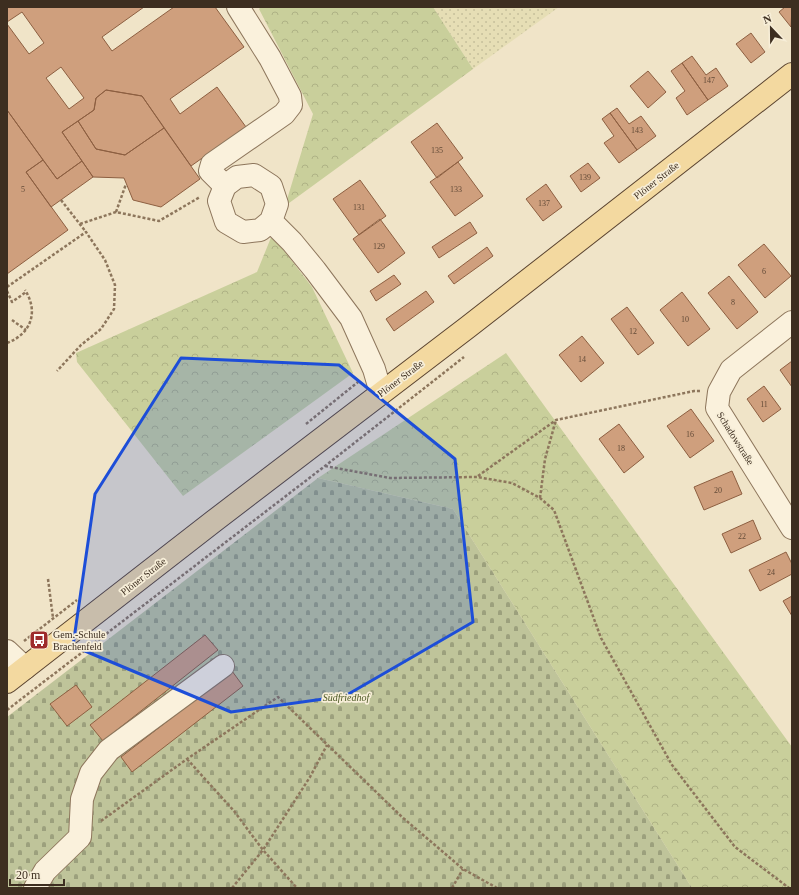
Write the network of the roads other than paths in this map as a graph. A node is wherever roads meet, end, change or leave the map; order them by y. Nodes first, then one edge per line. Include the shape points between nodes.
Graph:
1 (238, 7) edge
2 (792, 74) edge
3 (225, 186) junction
4 (271, 221) junction
5 (792, 322) edge
6 (381, 393) junction
7 (792, 528) edge
8 (7, 651) edge
9 (223, 666) dead end
10 (25, 668) junction
11 (7, 682) edge
12 (35, 888) edge

1 - 3 street via 270,58 290,96 291,105 284,114 212,164 210,171
2 - 6 main road, Plöner Straße
3 - 4 street via 219,201 226,222 243,232 260,230
3 - 4 street via 237,177 254,175 271,186 277,204
4 - 6 street via 292,242 351,318 374,369
5 - 7 street, Schadowstraße via 732,370 719,392 717,408
6 - 10 main road, Plöner Straße
8 - 10 street
9 - 12 street via 109,750 91,773 82,799 80,837 45,871
10 - 11 main road, Plöner Straße

